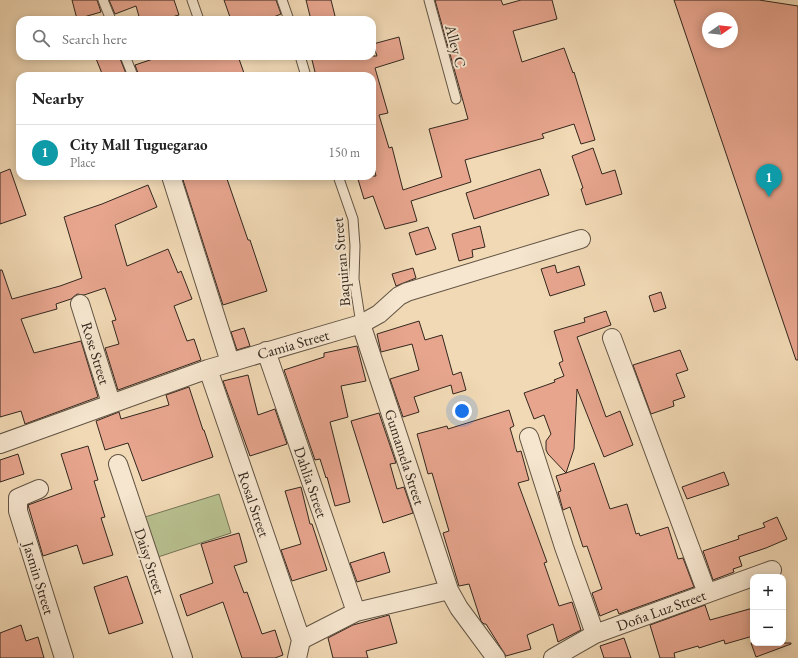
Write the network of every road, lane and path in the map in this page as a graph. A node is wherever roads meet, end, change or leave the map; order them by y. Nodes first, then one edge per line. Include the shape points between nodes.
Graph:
1 (103, 0) edge
2 (192, 0) edge
3 (282, 0) edge
4 (429, 0) edge
5 (109, 16) edge
6 (198, 16) edge
7 (288, 16) edge
8 (127, 60) edge
9 (301, 60) edge
10 (131, 72) edge
11 (305, 72) edge
12 (456, 99) dead end
13 (172, 180) edge
14 (339, 180) edge
15 (581, 239) dead end
16 (80, 304) dead end
17 (361, 324) junction
18 (612, 338) dead end
19 (266, 351) junction
20 (230, 362) junction
21 (208, 369) junction
22 (111, 403) junction
23 (529, 437) dead end
24 (1, 441) edge
25 (118, 464) dead end
26 (39, 489) dead end
27 (772, 570) dead end
28 (449, 590) junction
29 (706, 593) junction
30 (356, 612) junction
31 (596, 634) junction
32 (301, 640) junction
33 (64, 658) edge
34 (183, 658) edge
35 (297, 658) edge
36 (496, 658) edge
37 (553, 658) edge

1 - 5 lane
2 - 6 lane
3 - 7 lane
4 - 12 lane, Alley C
8 - 10 lane
9 - 11 lane
13 - 20 street
14 - 17 lane, Baquiran Street via 353,219 354,279
15 - 17 street, Camia Street via 407,292 379,314
16 - 22 street, Rose Street
17 - 19 street, Camia Street
17 - 28 street, Gumamela Street
18 - 29 street
19 - 20 street, Camia Street
19 - 30 street, Dahlia Street
20 - 21 street, Camia Street
21 - 22 street, Camia Street
21 - 32 street, Rosal Street
22 - 24 street, Camia Street
23 - 31 street via 564,547
25 - 34 street, Daisy Street
26 - 33 street, Jasmin Street via 18,498 18,511
27 - 29 street, Doña Luz Street
28 - 30 street
28 - 36 street, Gumamela Street via 459,608
29 - 31 street, Doña Luz Street
30 - 32 street
31 - 37 street, Doña Luz Street
32 - 35 street

